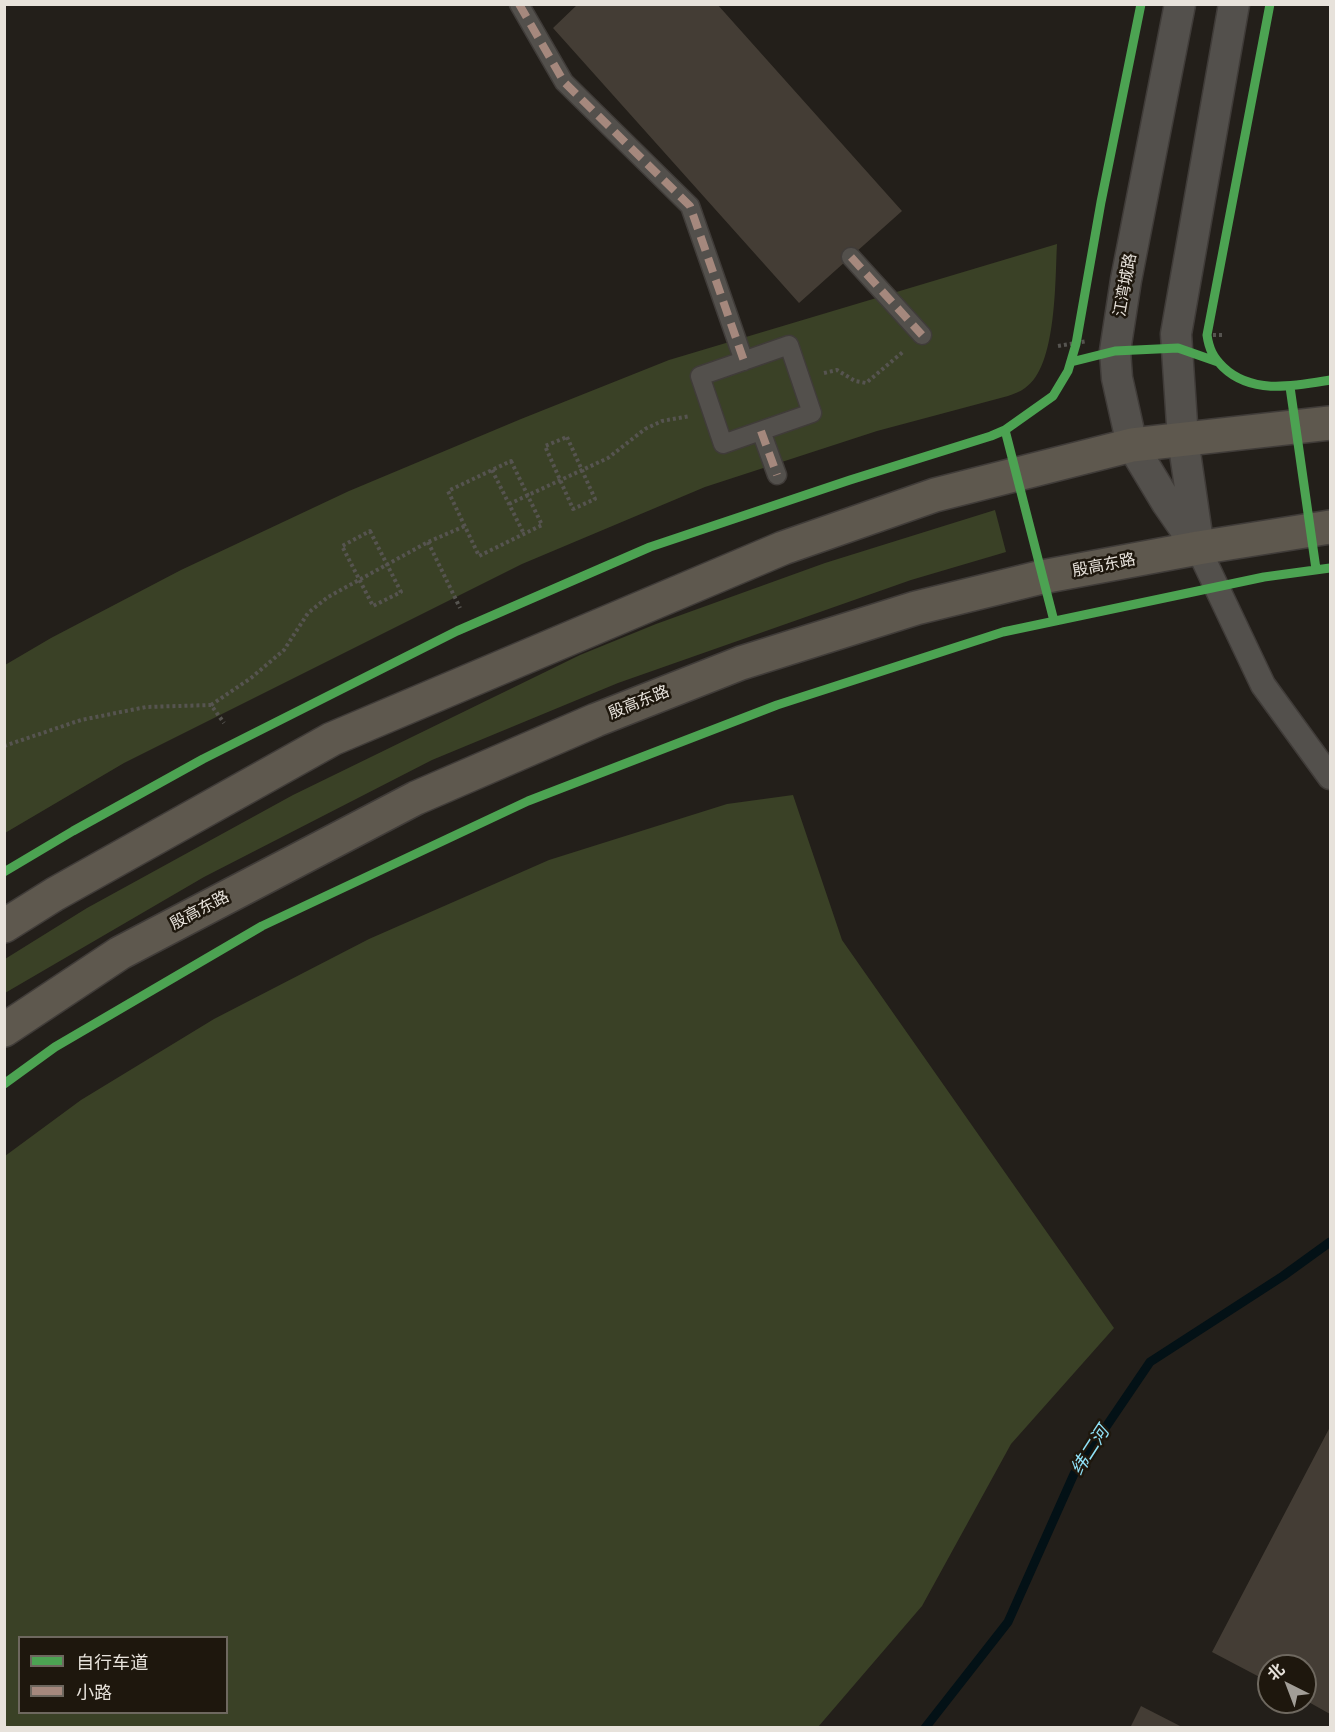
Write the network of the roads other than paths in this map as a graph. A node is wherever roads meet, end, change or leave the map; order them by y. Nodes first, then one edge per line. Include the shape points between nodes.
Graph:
1 (519, 4) edge
2 (1180, 4) edge
3 (1234, 4) edge
4 (851, 257) dead end
5 (922, 335) road end
6 (744, 361) junction
7 (1330, 423) edge
8 (761, 431) junction
9 (1183, 439) junction
10 (1132, 446) junction
11 (777, 475) dead end
12 (1330, 526) edge
13 (1198, 548) junction
14 (1330, 777) edge
15 (4, 927) edge
16 (4, 1030) edge

1 - 6 street via 564,82 690,206
2 - 10 street, 江湾城路 via 1115,351
3 - 9 street, 江湾城路 via 1176,334
4 - 5 street
6 - 8 street via 700,376 723,444
6 - 8 street via 789,345 812,413
7 - 9 main road
8 - 11 street
9 - 10 main road
9 - 13 street, 江湾城路
10 - 13 street, 江湾城路
10 - 15 main road via 935,495 783,548 332,739 55,894
12 - 13 main road, 殷高东路
13 - 14 street, 江湾城路 via 1263,685
13 - 16 main road, 殷高东路 via 1042,577 916,608 741,663 607,716 416,798 275,871 120,954

